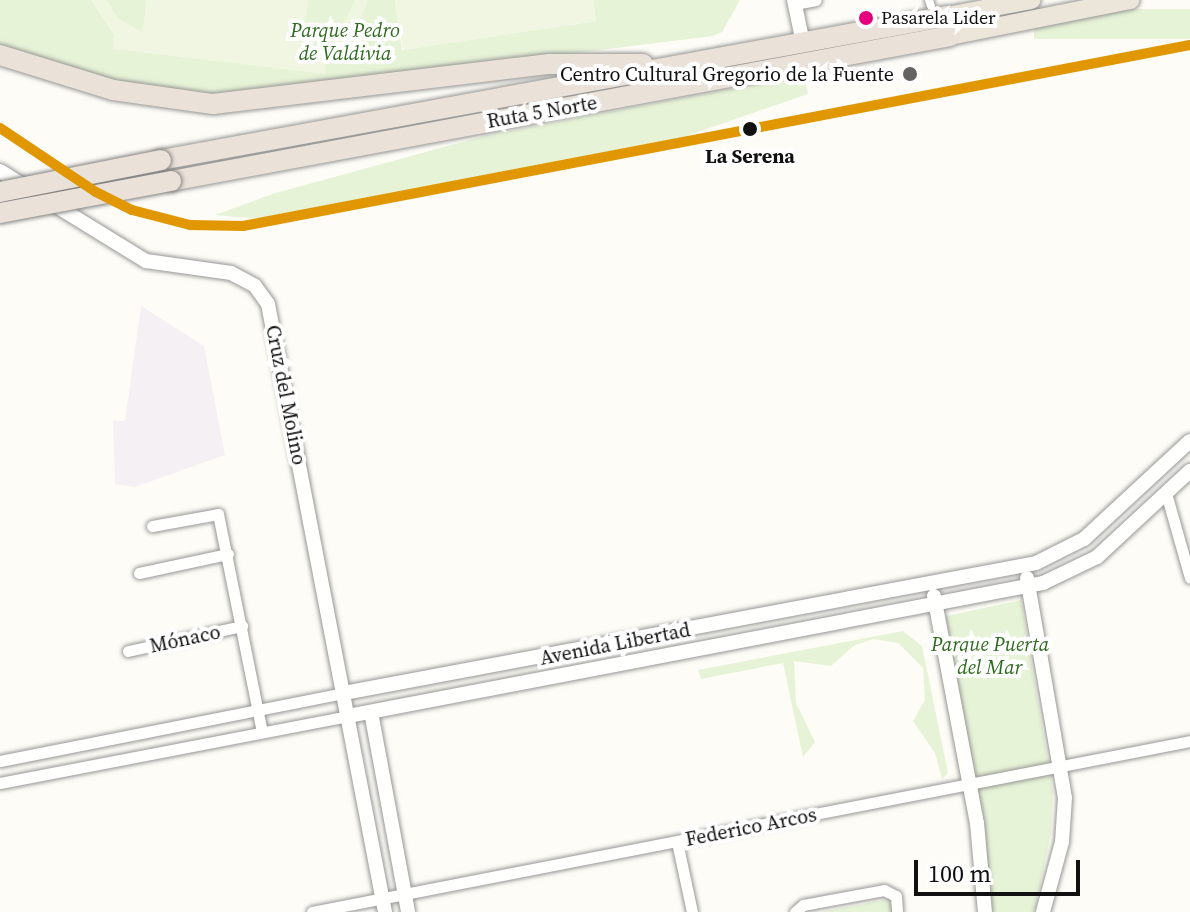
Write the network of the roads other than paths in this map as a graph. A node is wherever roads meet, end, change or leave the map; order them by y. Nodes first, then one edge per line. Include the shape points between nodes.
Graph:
1 (816, 0) edge
2 (1031, 0) edge
3 (1130, 0) edge
4 (795, 2) edge
5 (940, 12) edge
6 (803, 43) junction
7 (0, 55) edge
8 (672, 66) junction
9 (0, 171) edge
10 (0, 192) edge
11 (0, 213) edge
12 (1190, 441) edge
13 (1190, 471) edge
14 (1166, 493) junction
15 (152, 526) dead end
16 (228, 554) junction
17 (1024, 565) junction
18 (139, 573) dead end
19 (1190, 578) edge
20 (932, 584) junction
21 (1029, 586) junction
22 (936, 605) junction
23 (242, 626) junction
24 (128, 651) dead end
25 (344, 693) junction
26 (259, 711) junction
27 (371, 712) junction
28 (348, 716) junction
29 (262, 732) junction
30 (1190, 741) edge
31 (59, 749) junction
32 (355, 752) junction
33 (0, 761) edge
34 (1062, 768) junction
35 (55, 772) junction
36 (0, 783) edge
37 (970, 785) junction
38 (389, 811) junction
39 (677, 842) junction
40 (405, 894) junction
41 (384, 905) edge
42 (312, 912) edge
43 (408, 912) edge
44 (693, 912) edge
45 (795, 912) edge
46 (897, 912) edge
47 (985, 912) edge
48 (1043, 912) edge

1 - 4 street
2 - 5 highway, Ruta 5 Norte
3 - 5 highway, Ruta 5 Norte
4 - 6 street
5 - 6 highway, Ruta 5 Norte
5 - 11 highway, Ruta 5 Norte, bridge via 171,181
6 - 8 highway, Ruta 5 Norte
7 - 8 highway via 113,90 213,104 550,64
8 - 10 highway, Ruta 5 Norte, bridge
9 - 25 street, Cruz del Molino via 146,261 231,273 262,294 276,337
12 - 17 street, Avenida Libertad via 1084,539 1060,554
13 - 14 street, Avenida Libertad
14 - 19 street
14 - 21 street, Avenida Libertad via 1084,566
15 - 16 street via 214,512 221,520
16 - 18 street
16 - 23 street
17 - 20 street, Avenida Libertad
17 - 21 street
20 - 22 street
20 - 25 street, Avenida Libertad
21 - 22 street, Avenida Libertad
21 - 34 street
22 - 27 street, Avenida Libertad
22 - 37 street
23 - 24 street, Mónaco
23 - 26 street
25 - 26 street, Avenida Libertad
25 - 28 street, Cruz del Molino
26 - 29 street
26 - 31 street, Avenida Libertad
27 - 28 street, Avenida Libertad
27 - 38 street
28 - 29 street, Avenida Libertad
28 - 32 street, Cruz del Molino
29 - 35 street, Avenida Libertad
30 - 34 street, Federico Arcos
31 - 33 street, Avenida Libertad
31 - 35 street
32 - 38 street
32 - 41 street, Cruz del Molino
34 - 37 street, Federico Arcos
34 - 48 street via 1064,828
35 - 36 street, Avenida Libertad
37 - 39 street, Federico Arcos
37 - 47 street
38 - 40 street
39 - 40 street, Federico Arcos
39 - 44 street
40 - 41 street, Federico Arcos
40 - 43 street
41 - 42 street, Federico Arcos
45 - 46 street via 803,905 884,890 896,896

